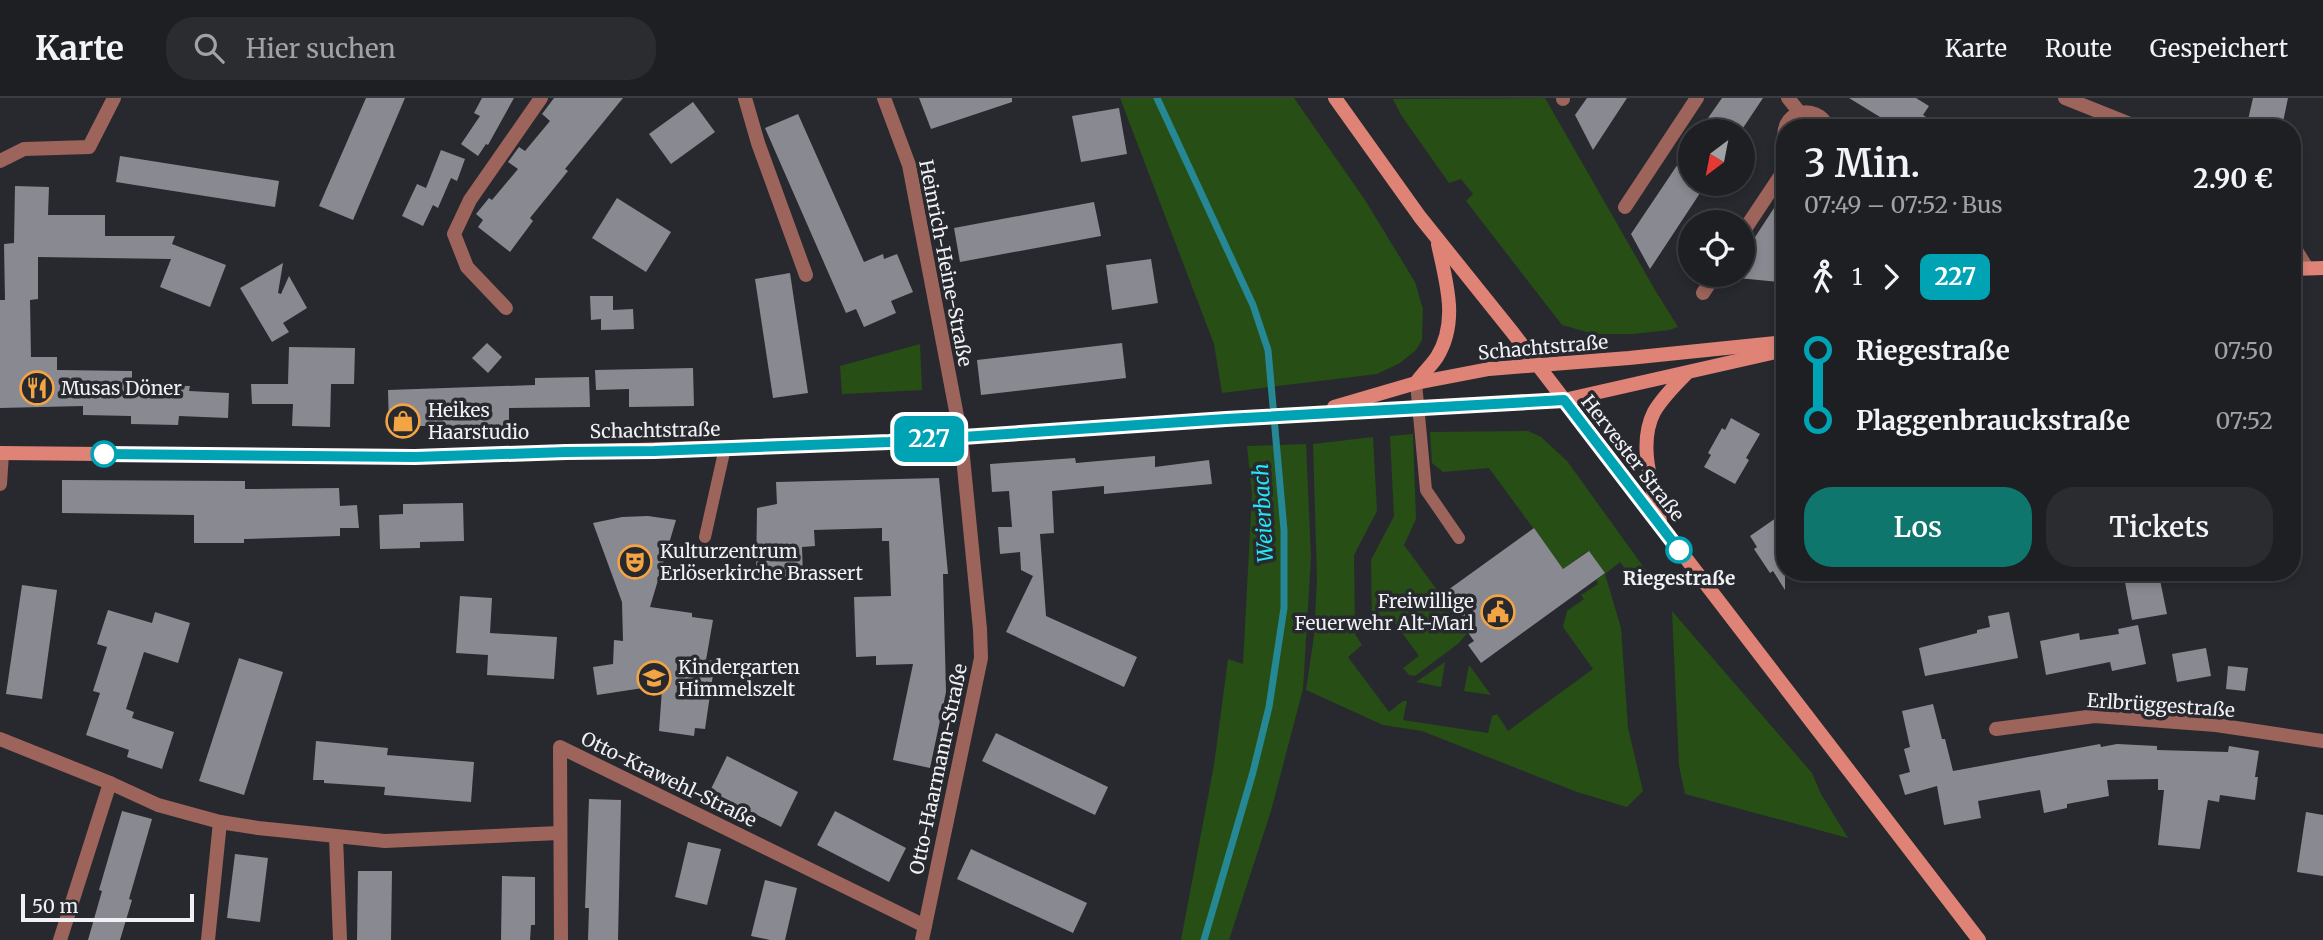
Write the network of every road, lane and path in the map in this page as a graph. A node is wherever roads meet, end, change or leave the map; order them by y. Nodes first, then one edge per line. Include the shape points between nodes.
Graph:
1 (114, 98) edge
2 (541, 98) edge
3 (745, 98) edge
4 (884, 98) edge
5 (1335, 98) edge
6 (1697, 98) edge
7 (1788, 98) edge
8 (2065, 98) edge
9 (1800, 113) junction
10 (1791, 119) edge
11 (1822, 119) edge
12 (2118, 119) edge
13 (0, 161) edge
14 (1776, 182) edge
15 (1625, 207) dead end
16 (1755, 214) edge
17 (1437, 239) junction
18 (2301, 268) edge
19 (2323, 268) edge
20 (806, 275) dead end
21 (1707, 287) edge
22 (1703, 293) dead end
23 (506, 308) dead end
24 (1776, 343) edge
25 (1776, 352) edge
26 (1537, 366) junction
27 (1686, 374) junction
28 (1416, 383) junction
29 (1564, 400) junction
30 (1419, 408) junction
31 (1309, 414) junction
32 (961, 437) junction
33 (725, 448) junction
34 (1, 453) edge
35 (0, 484) edge
36 (1661, 526) junction
37 (705, 537) dead end
38 (1459, 538) dead end
39 (1996, 729) dead end
40 (0, 739) edge
41 (2323, 741) edge
42 (110, 783) junction
43 (220, 822) junction
44 (559, 833) junction
45 (337, 837) junction
46 (923, 933) edge
47 (60, 940) edge
48 (208, 940) edge
49 (340, 940) edge
50 (561, 940) edge
51 (1979, 940) edge

1 - 13 street via 89,147 24,149
2 - 23 street via 470,200 454,234 467,267
3 - 20 street
4 - 32 street, Heinrich-Heine-Straße via 909,165
5 - 17 street, Hervester Straße
6 - 15 street
7 - 9 street
8 - 12 street
9 - 10 street
9 - 11 street
14 - 16 street
17 - 26 street, Hervester Straße
17 - 28 street via 1450,304 1449,322 1436,357
18 - 19 street
21 - 22 street
24 - 26 street, Schachtstraße
25 - 27 street, Schachtstraße
26 - 28 street, Schachtstraße via 1489,369
26 - 29 street, Hervester Straße
27 - 29 street, Schachtstraße
27 - 36 street via 1654,412 1648,430 1647,463
28 - 30 lane
28 - 31 street, Schachtstraße
29 - 30 street, Schachtstraße
29 - 36 street, Hervester Straße
30 - 31 street, Schachtstraße
30 - 38 lane via 1426,490
31 - 32 street, Schachtstraße
32 - 33 street, Schachtstraße
32 - 46 street, Otto-Haarmann-Straße via 981,658
33 - 34 street, Schachtstraße via 415,457
33 - 37 lane
34 - 35 street
36 - 51 street, Hervester Straße
39 - 41 street, Erlbrüggestraße via 2095,716
40 - 42 street
42 - 43 street via 158,805
42 - 47 street
43 - 45 street
43 - 48 street
44 - 45 street via 385,842
44 - 46 street, Otto-Krawehl-Straße via 560,747
44 - 50 street
45 - 49 street

